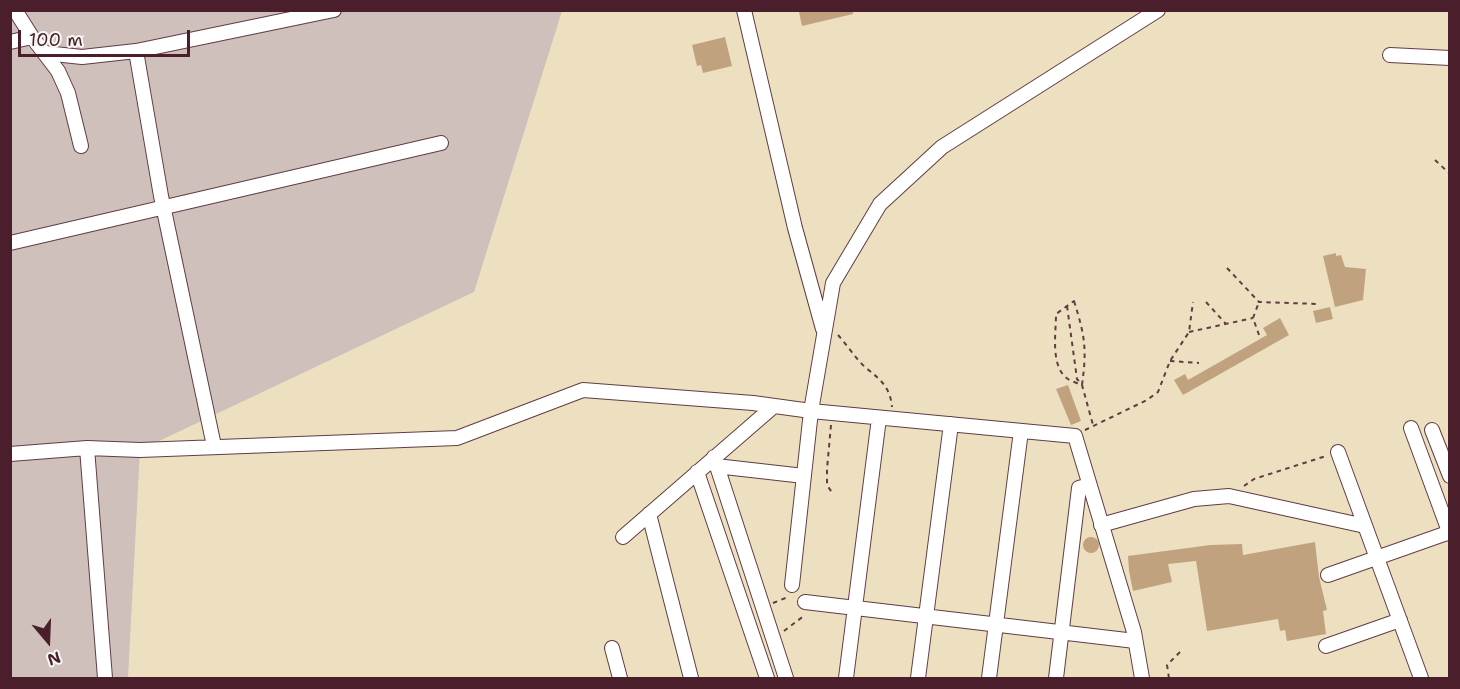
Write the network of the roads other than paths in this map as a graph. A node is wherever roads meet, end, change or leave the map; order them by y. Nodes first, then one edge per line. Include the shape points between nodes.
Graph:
1 (15, 10) edge
2 (334, 10) edge
3 (744, 10) edge
4 (1158, 10) edge
5 (32, 37) junction
6 (10, 42) edge
7 (136, 51) junction
8 (45, 53) junction
9 (1390, 55) dead end
10 (1449, 58) edge
11 (441, 143) dead end
12 (81, 146) dead end
13 (165, 207) junction
14 (10, 243) edge
15 (826, 328) junction
16 (774, 406) junction
17 (811, 411) junction
18 (884, 418) junction
19 (951, 424) junction
20 (1411, 428) dead end
21 (1432, 430) dead end
22 (1021, 431) junction
23 (214, 446) junction
24 (87, 448) junction
25 (1338, 452) road end
26 (10, 454) edge
27 (715, 462) junction
28 (697, 472) junction
29 (804, 476) junction
30 (1449, 476) edge
31 (1089, 484) junction
32 (649, 514) junction
33 (1101, 525) junction
34 (1365, 526) junction
35 (1449, 533) edge
36 (623, 537) dead end
37 (1378, 558) junction
38 (1328, 574) dead end
39 (792, 585) dead end
40 (810, 602) road end
41 (854, 607) junction
42 (926, 616) junction
43 (1400, 620) junction
44 (996, 624) junction
45 (1061, 632) junction
46 (1135, 641) junction
47 (1326, 646) dead end
48 (612, 648) dead end
49 (105, 678) edge
50 (620, 678) edge
51 (691, 678) edge
52 (767, 678) edge
53 (786, 678) edge
54 (846, 678) edge
55 (918, 678) edge
56 (989, 678) edge
57 (1056, 678) edge
58 (1142, 678) edge
59 (1422, 678) edge

1 - 5 street
2 - 7 street
3 - 15 street via 795,228
4 - 15 street via 942,147 880,204 833,283
5 - 6 street
5 - 8 street
7 - 8 street via 82,57
7 - 13 street
8 - 12 street via 68,93
9 - 10 street
11 - 13 street
13 - 14 street
13 - 23 street
15 - 17 street
16 - 17 street
16 - 23 street via 583,390 457,438
16 - 27 street
17 - 18 street
17 - 29 street
18 - 19 street
18 - 41 street
19 - 22 street
19 - 42 street
20 - 35 street
21 - 30 street
22 - 31 street via 1075,436
22 - 44 street
23 - 24 street
24 - 26 street
24 - 49 street
25 - 34 street
27 - 28 street
27 - 29 street
27 - 53 street
28 - 32 street
28 - 52 street
29 - 39 street
31 - 33 street
31 - 45 street via 1079,488
32 - 36 street
32 - 51 street
33 - 34 street via 1194,499 1229,496
33 - 46 street
34 - 37 street
35 - 37 street
37 - 38 street
37 - 43 street
40 - 41 street
41 - 42 street
41 - 54 street
42 - 44 street
42 - 55 street
43 - 47 street
43 - 59 street
44 - 45 street
44 - 56 street
45 - 46 street
45 - 57 street
46 - 58 street
48 - 50 street

